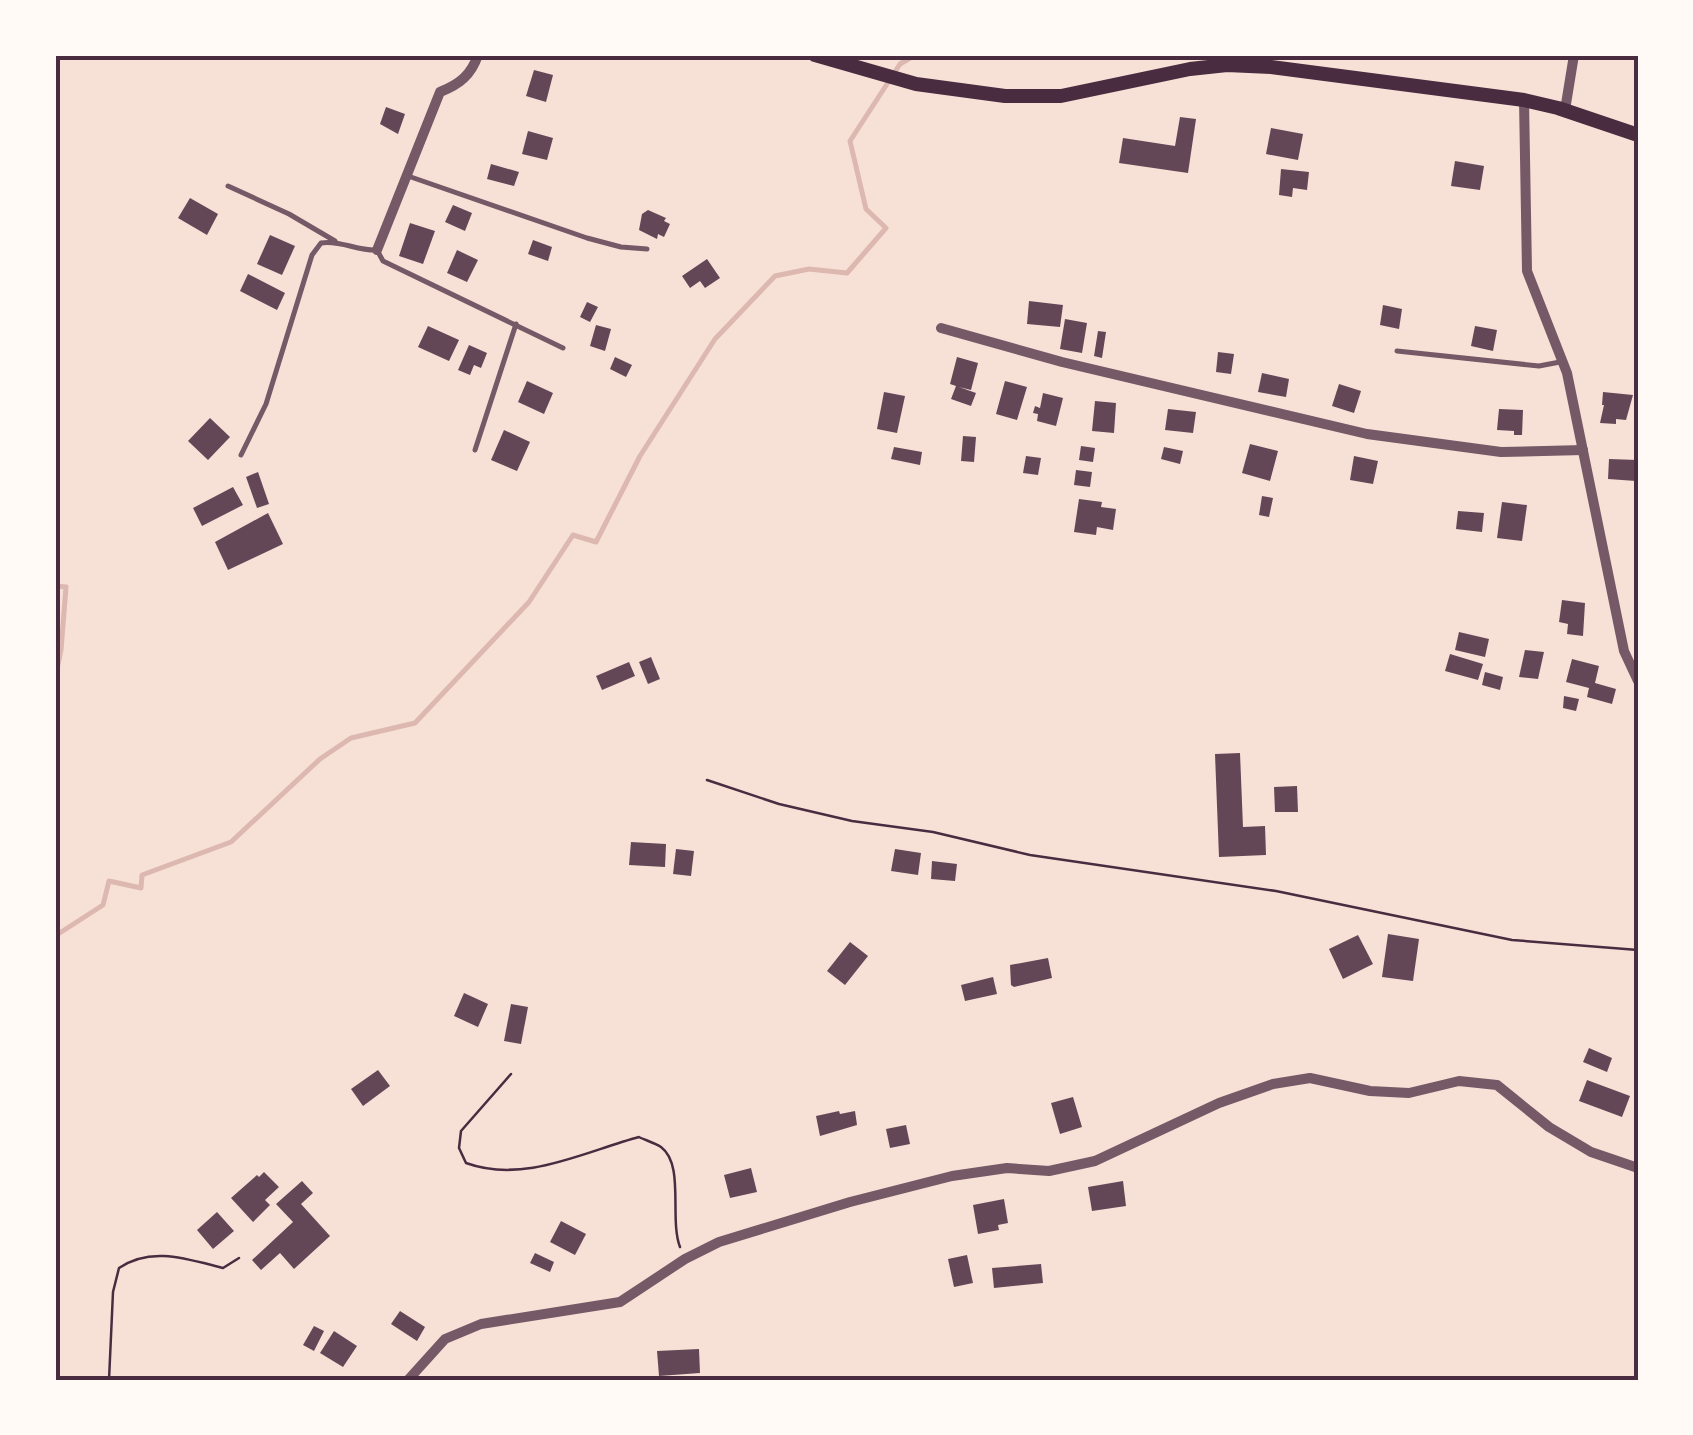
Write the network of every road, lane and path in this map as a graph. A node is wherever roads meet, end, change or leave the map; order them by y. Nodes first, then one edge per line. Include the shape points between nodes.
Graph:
1 (478, 55) edge
2 (816, 55) edge
3 (1574, 55) edge
4 (1524, 100) junction
5 (1565, 110) junction
6 (1638, 134) edge
7 (408, 176) junction
8 (228, 186) dead end
9 (335, 241) junction
10 (647, 249) dead end
11 (377, 250) junction
12 (516, 324) junction
13 (940, 328) dead end
14 (563, 348) dead end
15 (1398, 351) dead end
16 (1563, 361) junction
17 (475, 450) dead end
18 (1583, 450) junction
19 (241, 455) dead end
20 (1638, 682) edge
21 (707, 780) dead end
22 (1638, 950) edge
23 (511, 1074) dead end
24 (1638, 1168) edge
25 (238, 1258) dead end
26 (685, 1259) junction
27 (109, 1380) edge
28 (408, 1380) edge

1 - 7 street via 459,84 440,92
2 - 4 main road via 901,80 989,94 1061,96 1226,65
3 - 5 street
4 - 5 main road
4 - 16 street via 1527,270
5 - 6 main road
7 - 10 lane via 587,238
7 - 11 street
8 - 9 lane
9 - 11 lane
9 - 19 lane via 321,243 312,255 266,404
11 - 12 lane via 383,261
12 - 14 lane
12 - 17 lane
13 - 18 street via 1367,434 1500,452
15 - 16 lane via 1539,366
16 - 18 street
18 - 20 street via 1624,650
21 - 22 path via 852,821 1030,855 1276,890 1512,940
23 - 26 path via 462,1131 459,1148 466,1163 484,1170 536,1169 639,1137 662,1148 674,1164 675,1234
24 - 26 street via 1591,1152 1497,1085 1459,1080 1409,1093 1310,1078 1219,1103 1095,1161 1049,1172 1007,1168 952,1176 720,1242
25 - 27 path via 223,1268 162,1254 119,1268
26 - 28 street via 620,1302 481,1324 445,1340

